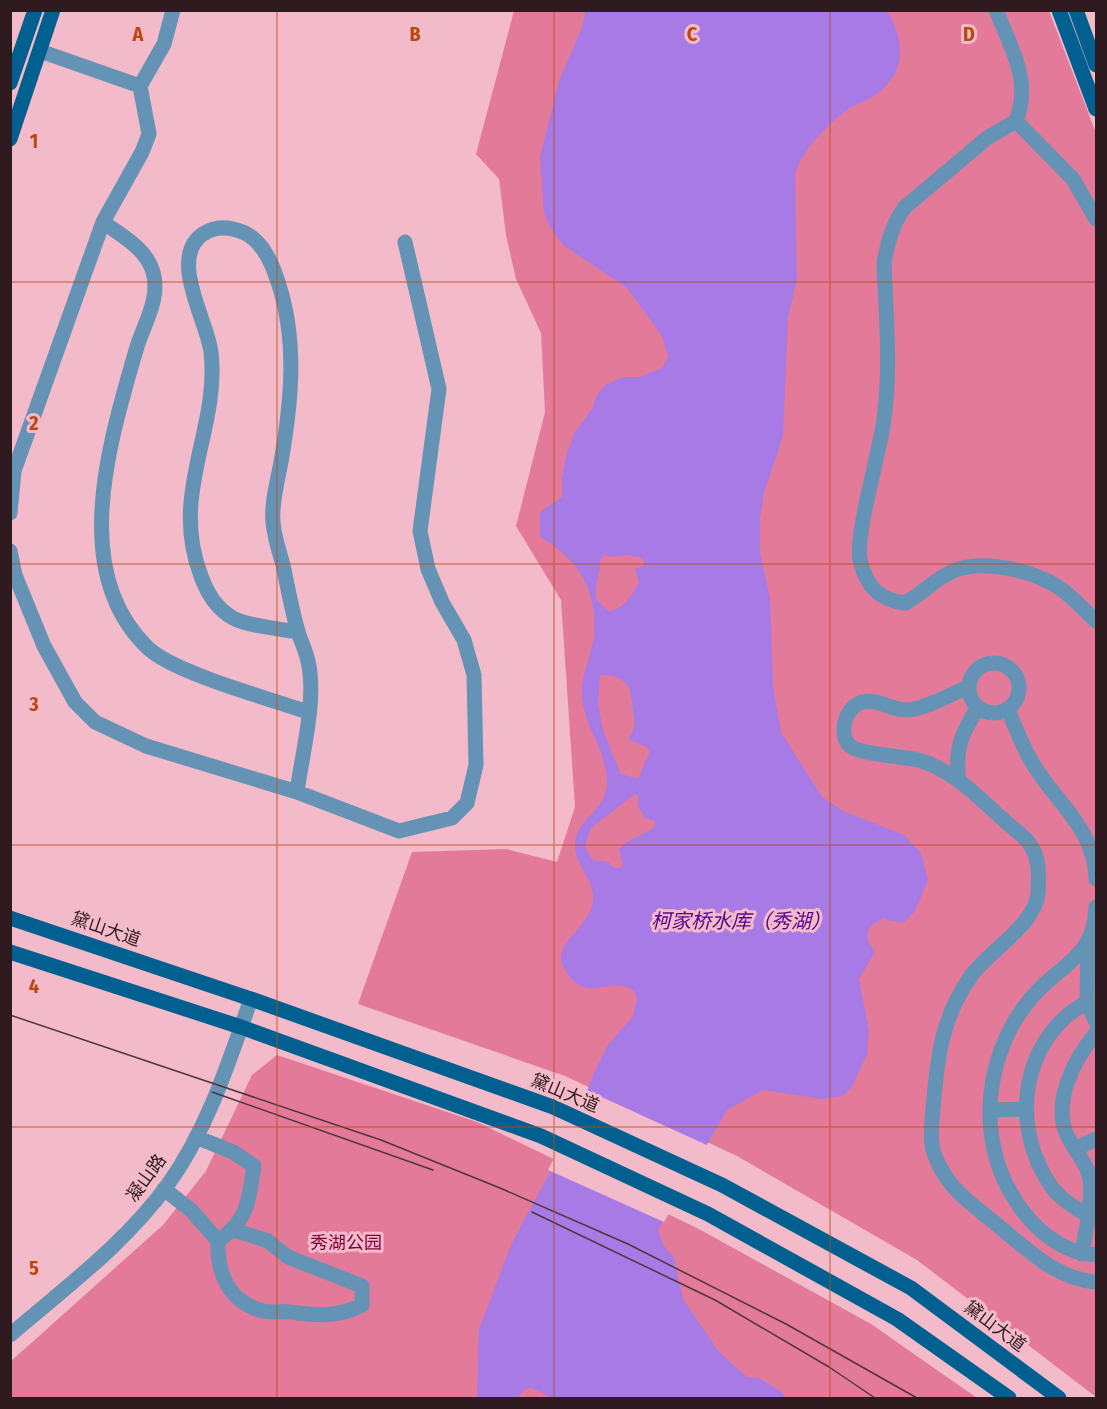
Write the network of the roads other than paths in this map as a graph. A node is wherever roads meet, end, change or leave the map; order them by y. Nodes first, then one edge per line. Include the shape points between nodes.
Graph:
1 (35, 10) edge
2 (53, 10) edge
3 (173, 10) edge
4 (996, 10) edge
5 (1059, 10) edge
6 (1076, 10) edge
7 (40, 51) junction
8 (1096, 65) edge
9 (10, 83) edge
10 (140, 86) junction
11 (1096, 109) edge
12 (1017, 121) junction
13 (10, 139) edge
14 (1090, 191) edge
15 (1096, 219) edge
16 (103, 222) junction
17 (405, 242) dead end
18 (10, 513) edge
19 (10, 551) edge
20 (1096, 621) edge
21 (298, 632) junction
22 (969, 687) junction
23 (978, 708) junction
24 (1008, 710) junction
25 (308, 712) junction
26 (959, 780) junction
27 (297, 792) junction
28 (1096, 879) edge
29 (1096, 907) edge
30 (10, 918) edge
31 (1096, 918) edge
32 (1088, 939) junction
33 (10, 952) edge
34 (251, 999) junction
35 (1087, 1002) junction
36 (1096, 1022) edge
37 (241, 1027) junction
38 (1096, 1033) edge
39 (1025, 1109) junction
40 (990, 1110) junction
41 (196, 1137) junction
42 (1096, 1139) edge
43 (1075, 1149) junction
44 (1092, 1173) edge
45 (164, 1189) junction
46 (1092, 1214) edge
47 (234, 1230) junction
48 (218, 1241) junction
49 (1089, 1255) edge
50 (1096, 1282) edge
51 (10, 1335) edge
52 (1009, 1398) edge
53 (1059, 1398) edge

1 - 9 main road
2 - 7 main road
3 - 10 street via 164,44
4 - 12 street via 1022,78 1023,101
5 - 11 main road
6 - 8 main road
7 - 10 street
7 - 13 main road
10 - 16 street via 149,134
12 - 14 street via 1073,179
12 - 20 street via 987,138 905,207 891,231 884,263 888,355 884,420 860,558 875,592 889,601 905,603 953,571 974,566 995,568 1028,573 1058,586
14 - 15 street
16 - 18 street via 14,471
16 - 25 street via 146,254 154,274 155,295 136,350 105,472 99,518 108,575 122,615 149,649 182,668
17 - 27 street via 439,389 420,531 428,569 464,640 474,675 476,765 467,803 452,818 399,831
19 - 27 street via 15,574 44,646 75,702 95,722 146,746
21 - 21 street via 273,520 292,383 288,311 263,249 252,237 219,227 195,240 188,259 210,352 205,426 189,513 194,559 208,596 234,619
21 - 25 street via 309,662
22 - 23 street
22 - 24 street via 971,678 983,665 1008,667 1019,681 1020,690
22 - 26 street via 907,710 874,701 860,702 845,721 844,735 850,746 922,761
23 - 24 street via 993,714
23 - 26 street via 961,736 956,762
24 - 28 street via 1028,757 1077,820 1091,846
25 - 27 street
26 - 50 street via 1030,844 1039,866 1038,897 1029,916 971,976 946,1026 937,1052 931,1133 934,1154 954,1190 1055,1271
29 - 31 street
30 - 34 main road, 黛山大道
31 - 32 street
32 - 35 street
32 - 40 street via 1075,961 1034,993 1013,1021 998,1054
33 - 37 main road
34 - 37 street, 凝山路
34 - 53 main road, 黛山大道 via 554,1107 722,1185 911,1288
35 - 36 street
35 - 39 street via 1056,1024 1042,1047 1031,1074
37 - 41 street, 凝山路
37 - 52 main road via 541,1136 708,1214 897,1319
38 - 43 street via 1074,1065 1066,1087 1063,1121
39 - 40 street
39 - 46 street via 1039,1165 1052,1187 1067,1203
40 - 49 street via 992,1146 1002,1180 1017,1204 1033,1224 1066,1249
41 - 45 street, 凝山路
41 - 47 street via 233,1152 254,1166 247,1211
42 - 43 street
43 - 44 street
44 - 46 street
45 - 48 street via 192,1211
45 - 51 street, 凝山路 via 120,1241
46 - 49 street
47 - 48 street
47 - 48 street via 268,1241 288,1257 362,1286 362,1305 345,1313 315,1316 265,1311 242,1302 227,1288 217,1262

